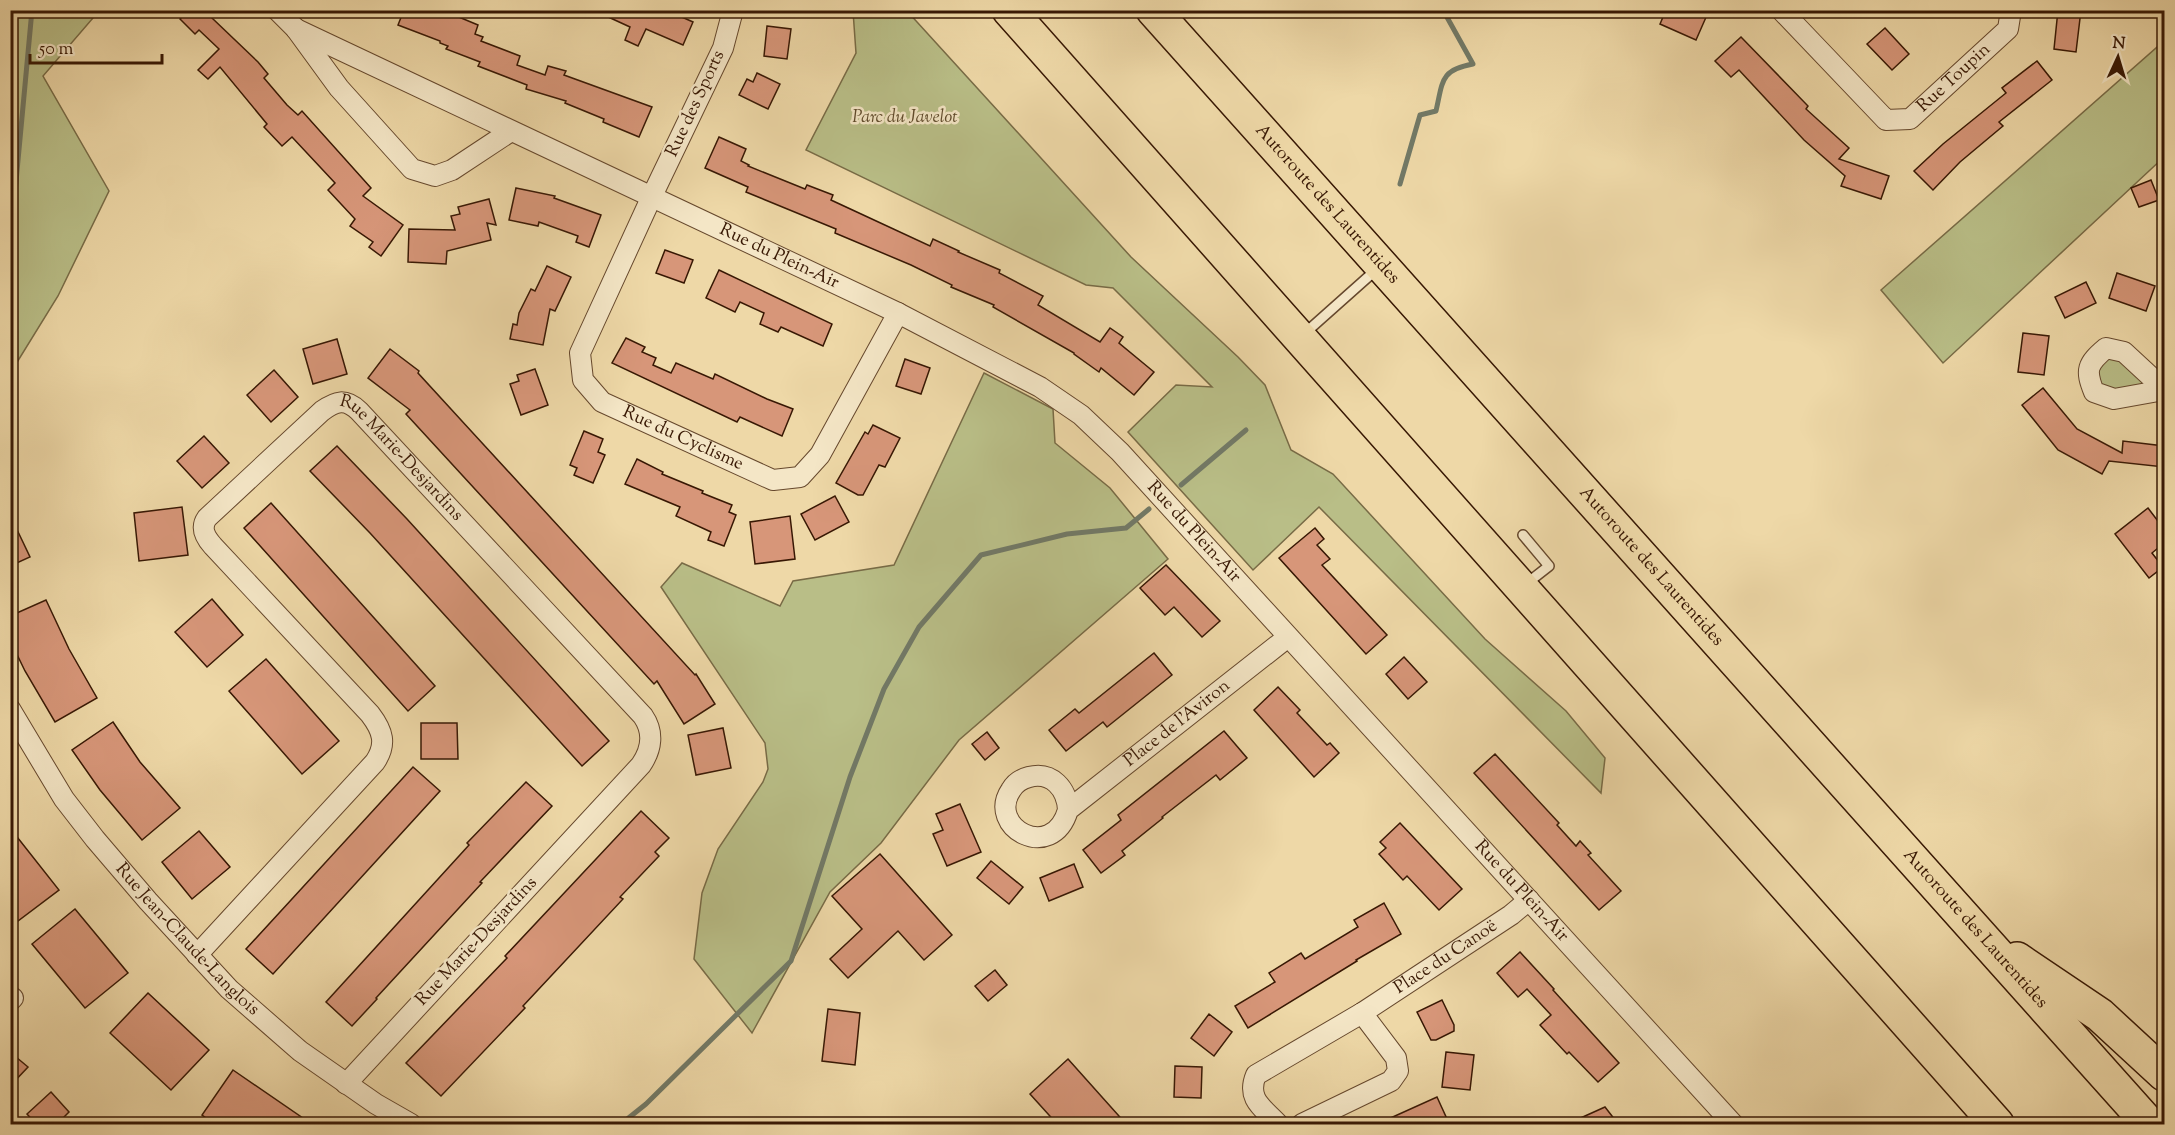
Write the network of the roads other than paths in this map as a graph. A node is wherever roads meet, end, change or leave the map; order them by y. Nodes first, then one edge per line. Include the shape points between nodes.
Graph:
1 (277, 10) edge
2 (729, 10) edge
3 (1009, 10) edge
4 (1153, 10) edge
5 (1781, 10) edge
6 (2011, 10) edge
7 (296, 29) junction
8 (511, 131) junction
9 (652, 196) junction
10 (1380, 266) junction
11 (898, 313) junction
12 (1300, 337) junction
13 (1523, 535) dead end
14 (1522, 588) junction
15 (1288, 638) junction
16 (10, 710) edge
17 (1068, 810) dead end
18 (1529, 900) junction
19 (1976, 931) junction
20 (197, 955) junction
21 (1362, 1013) junction
22 (2164, 1074) edge
23 (346, 1084) junction
24 (411, 1125) edge
25 (1278, 1125) edge
26 (1302, 1125) edge
27 (1733, 1125) edge
28 (1997, 1125) edge
29 (2149, 1125) edge

1 - 7 street, Rue du Plein-Air
2 - 9 street, Rue des Sports via 732,14 723,48
3 - 12 highway
4 - 10 highway, Autoroute des Laurentides
5 - 6 street, Rue Toupin via 1886,120 1910,119 2008,29
7 - 8 street, Rue du Plein-Air
7 - 8 street, Rue du Plein-Air via 339,88 412,169 435,176 452,170
8 - 9 street, Rue du Plein-Air
9 - 11 street, Rue du Plein-Air
9 - 11 street, Rue du Cyclisme via 580,353 583,380 602,402 773,480 800,477 820,455
10 - 12 lane
10 - 19 highway, Autoroute des Laurentides
11 - 15 street, Rue du Plein-Air via 1040,387 1081,415 1120,452
12 - 14 highway
13 - 14 lane via 1548,566
14 - 28 highway
15 - 17 street, Place de l'Aviron
15 - 18 street, Rue du Plein-Air
16 - 20 street, Rue Jean-Claude-Langlois via 89,831
18 - 21 street, Place du Canoë
18 - 27 street, Rue du Plein-Air
19 - 22 highway via 2100,1015
19 - 29 highway, Autoroute des Laurentides
20 - 23 street, Rue Jean-Claude-Langlois via 266,1023
20 - 23 street, Rue Marie-Desjardins via 382,752 382,733 370,714 213,546 203,530 207,518 322,411 345,401 359,411 643,716 651,735 641,765
21 - 25 street, Place du Canoë via 1256,1075 1251,1087 1254,1099
21 - 26 street via 1396,1058 1398,1071 1391,1082
23 - 24 street, Rue Jean-Claude-Langlois

